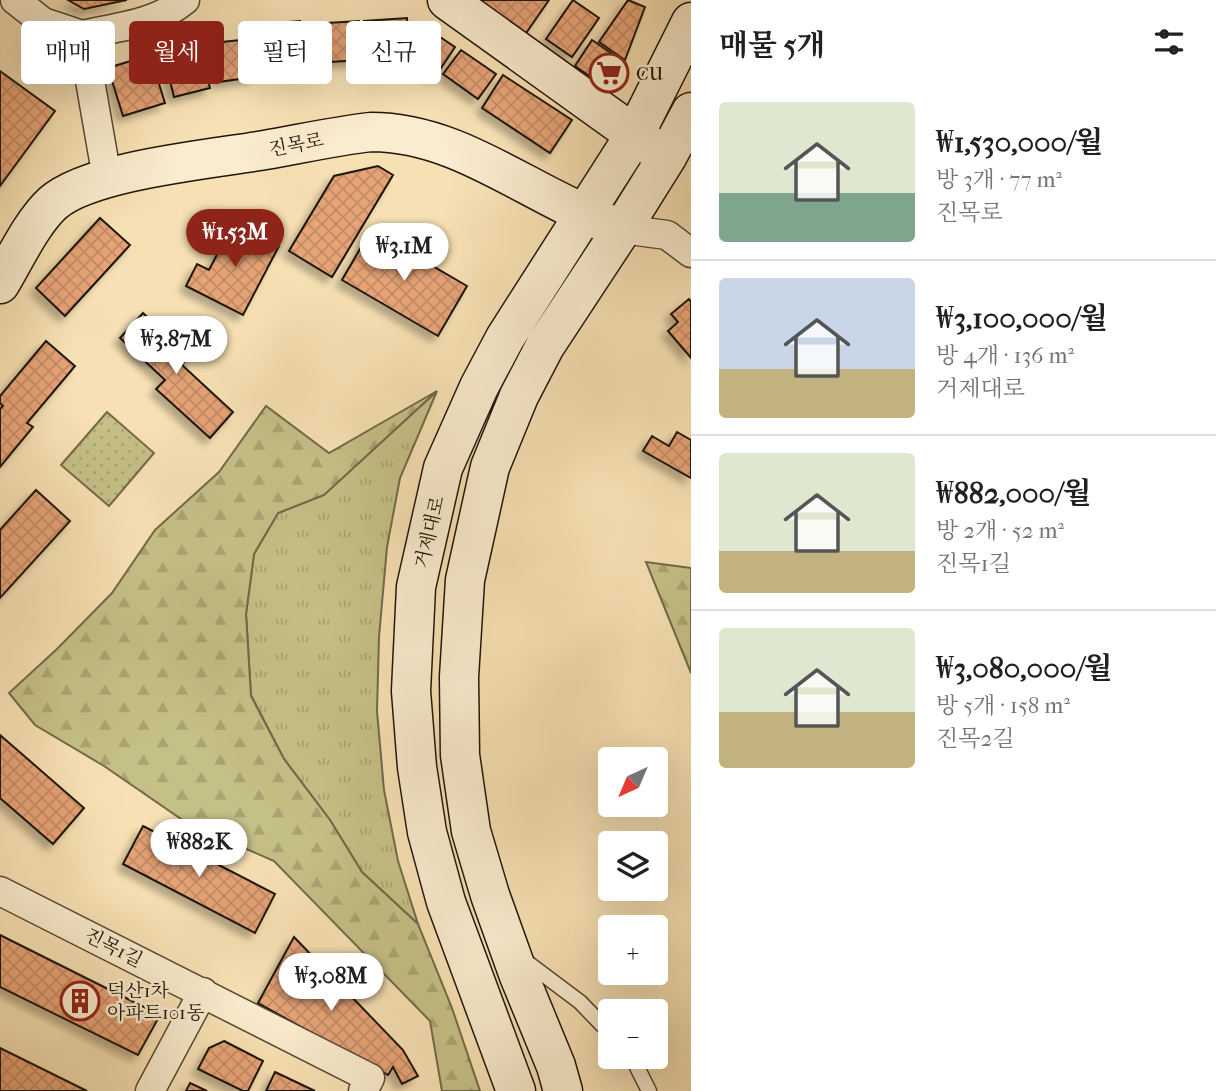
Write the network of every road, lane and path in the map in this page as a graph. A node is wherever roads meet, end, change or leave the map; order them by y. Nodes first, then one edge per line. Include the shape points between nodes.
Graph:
1 (15, 0) edge
2 (185, 0) edge
3 (447, 0) edge
4 (42, 21) edge
5 (691, 22) edge
6 (115, 28) edge
7 (91, 84) edge
8 (691, 112) edge
9 (634, 136) junction
10 (667, 157) junction
11 (107, 178) junction
12 (584, 215) junction
13 (622, 229) junction
14 (691, 253) edge
15 (0, 284) edge
16 (0, 891) edge
17 (509, 948) junction
18 (203, 992) junction
19 (598, 1021) edge
20 (638, 1069) edge
21 (150, 1091) edge
22 (363, 1091) edge
23 (516, 1091) edge
24 (563, 1091) edge
25 (649, 1091) edge

1 - 4 street
2 - 6 street via 154,19
3 - 9 street
5 - 9 street, 거제대로
7 - 11 street
8 - 10 street
9 - 10 street
9 - 12 street, 거제대로
10 - 13 street
11 - 12 street, 진목로 via 345,135 395,132 456,150
11 - 15 street, 진목로 via 54,202
12 - 13 street, 진목로
12 - 23 street, 거제대로 via 505,338 474,399 443,468 416,587 411,691 427,832 446,902
13 - 14 street via 667,235
13 - 17 street via 545,346 519,396 491,467 465,580 460,755 471,831
16 - 18 street, 진목1길
17 - 19 lane
17 - 24 street
18 - 21 street
18 - 22 street, 진목1길 via 370,1078
20 - 25 lane

